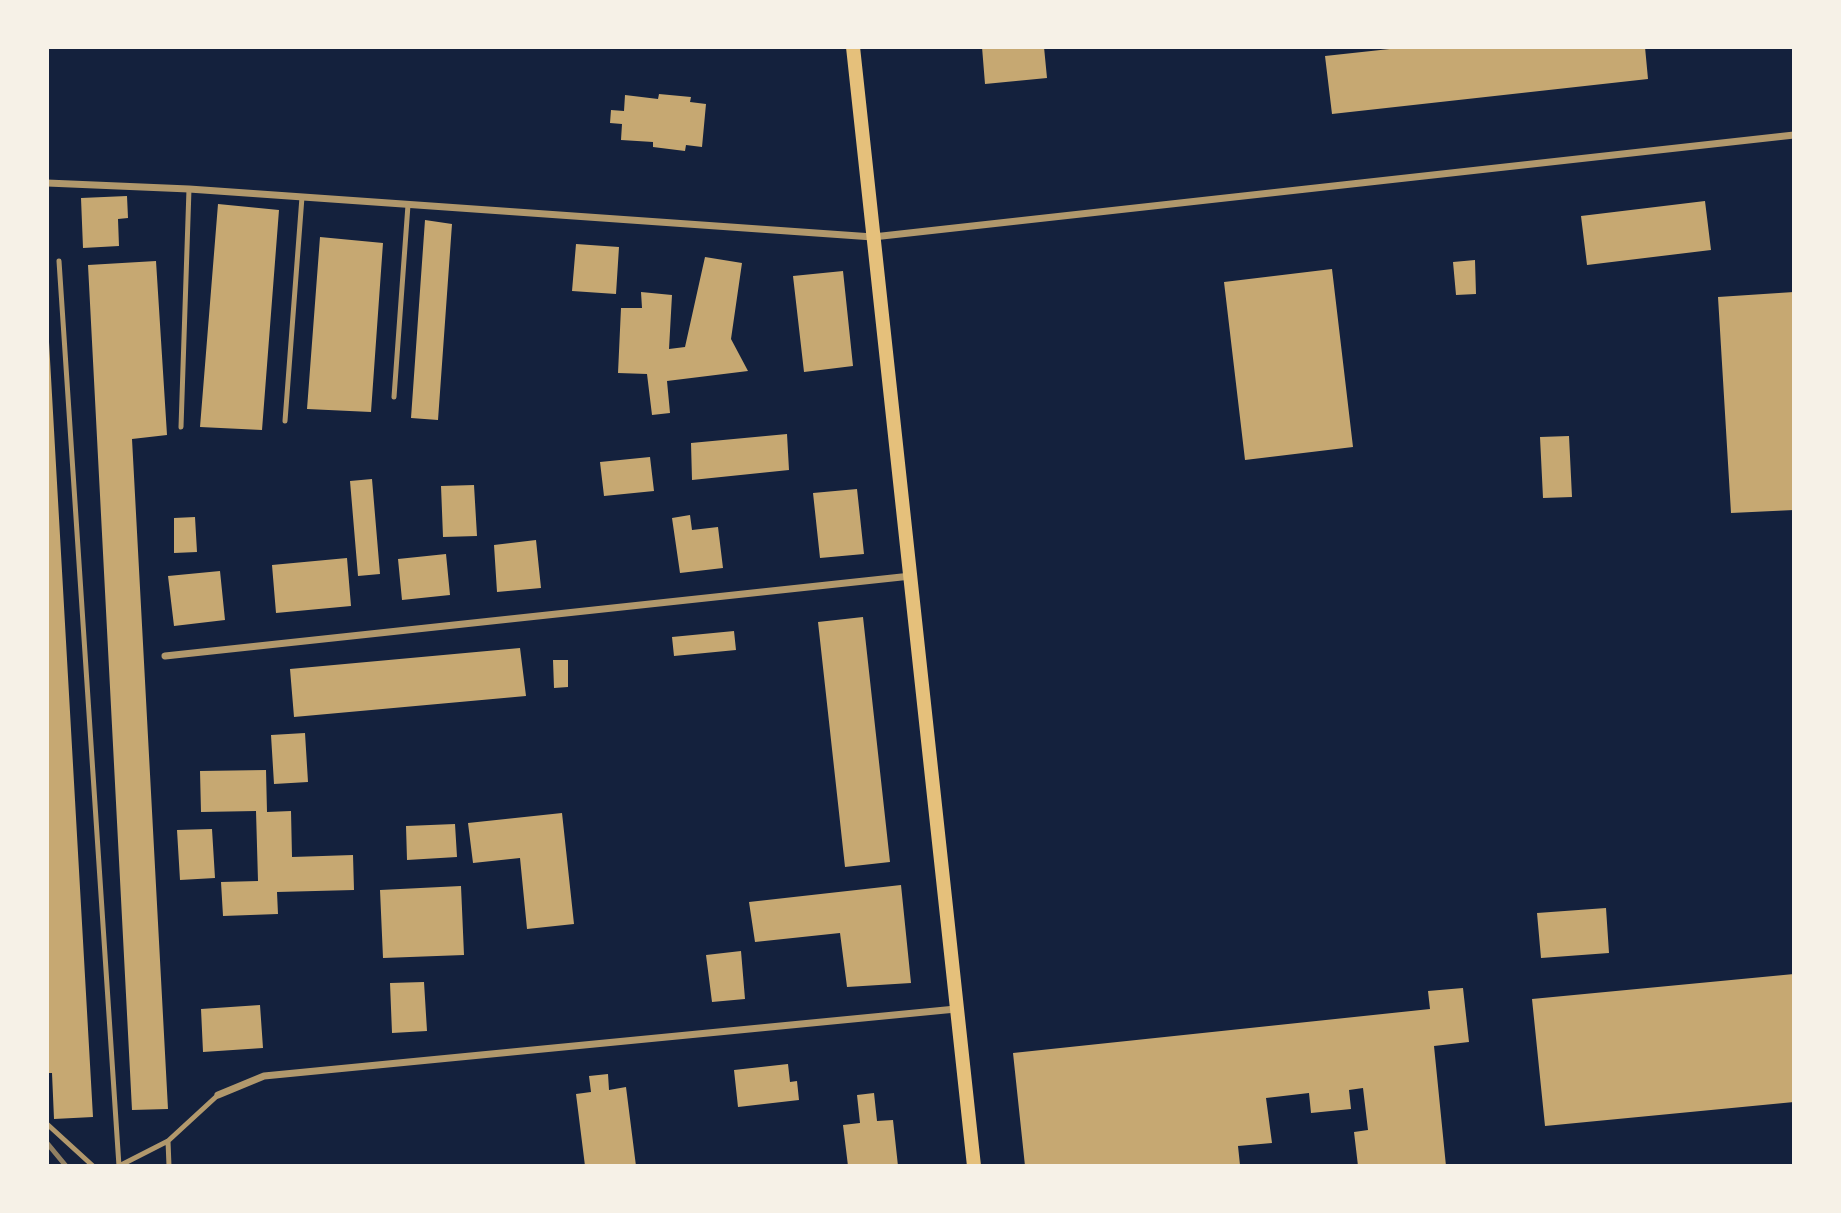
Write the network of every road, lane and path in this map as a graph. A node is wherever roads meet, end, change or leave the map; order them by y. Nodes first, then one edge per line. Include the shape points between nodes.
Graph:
1 (852, 47) edge
2 (1794, 135) edge
3 (47, 183) edge
4 (189, 189) junction
5 (302, 197) junction
6 (408, 205) junction
7 (873, 237) junction
8 (59, 261) dead end
9 (394, 397) dead end
10 (285, 421) dead end
11 (181, 427) dead end
12 (911, 576) junction
13 (165, 656) dead end
14 (957, 1009) junction
15 (218, 1095) joint
16 (47, 1124) edge
17 (168, 1141) junction
18 (93, 1166) edge
19 (169, 1166) edge
20 (974, 1166) edge

1 - 7 main road
2 - 7 street
3 - 4 street
4 - 5 street
4 - 11 lane
5 - 6 street
5 - 10 lane
6 - 7 street
6 - 9 lane
7 - 12 main road
8 - 17 lane via 119,1166
12 - 13 street
12 - 14 main road
14 - 15 street via 264,1076
14 - 20 main road
15 - 17 lane
16 - 18 lane
17 - 19 lane

